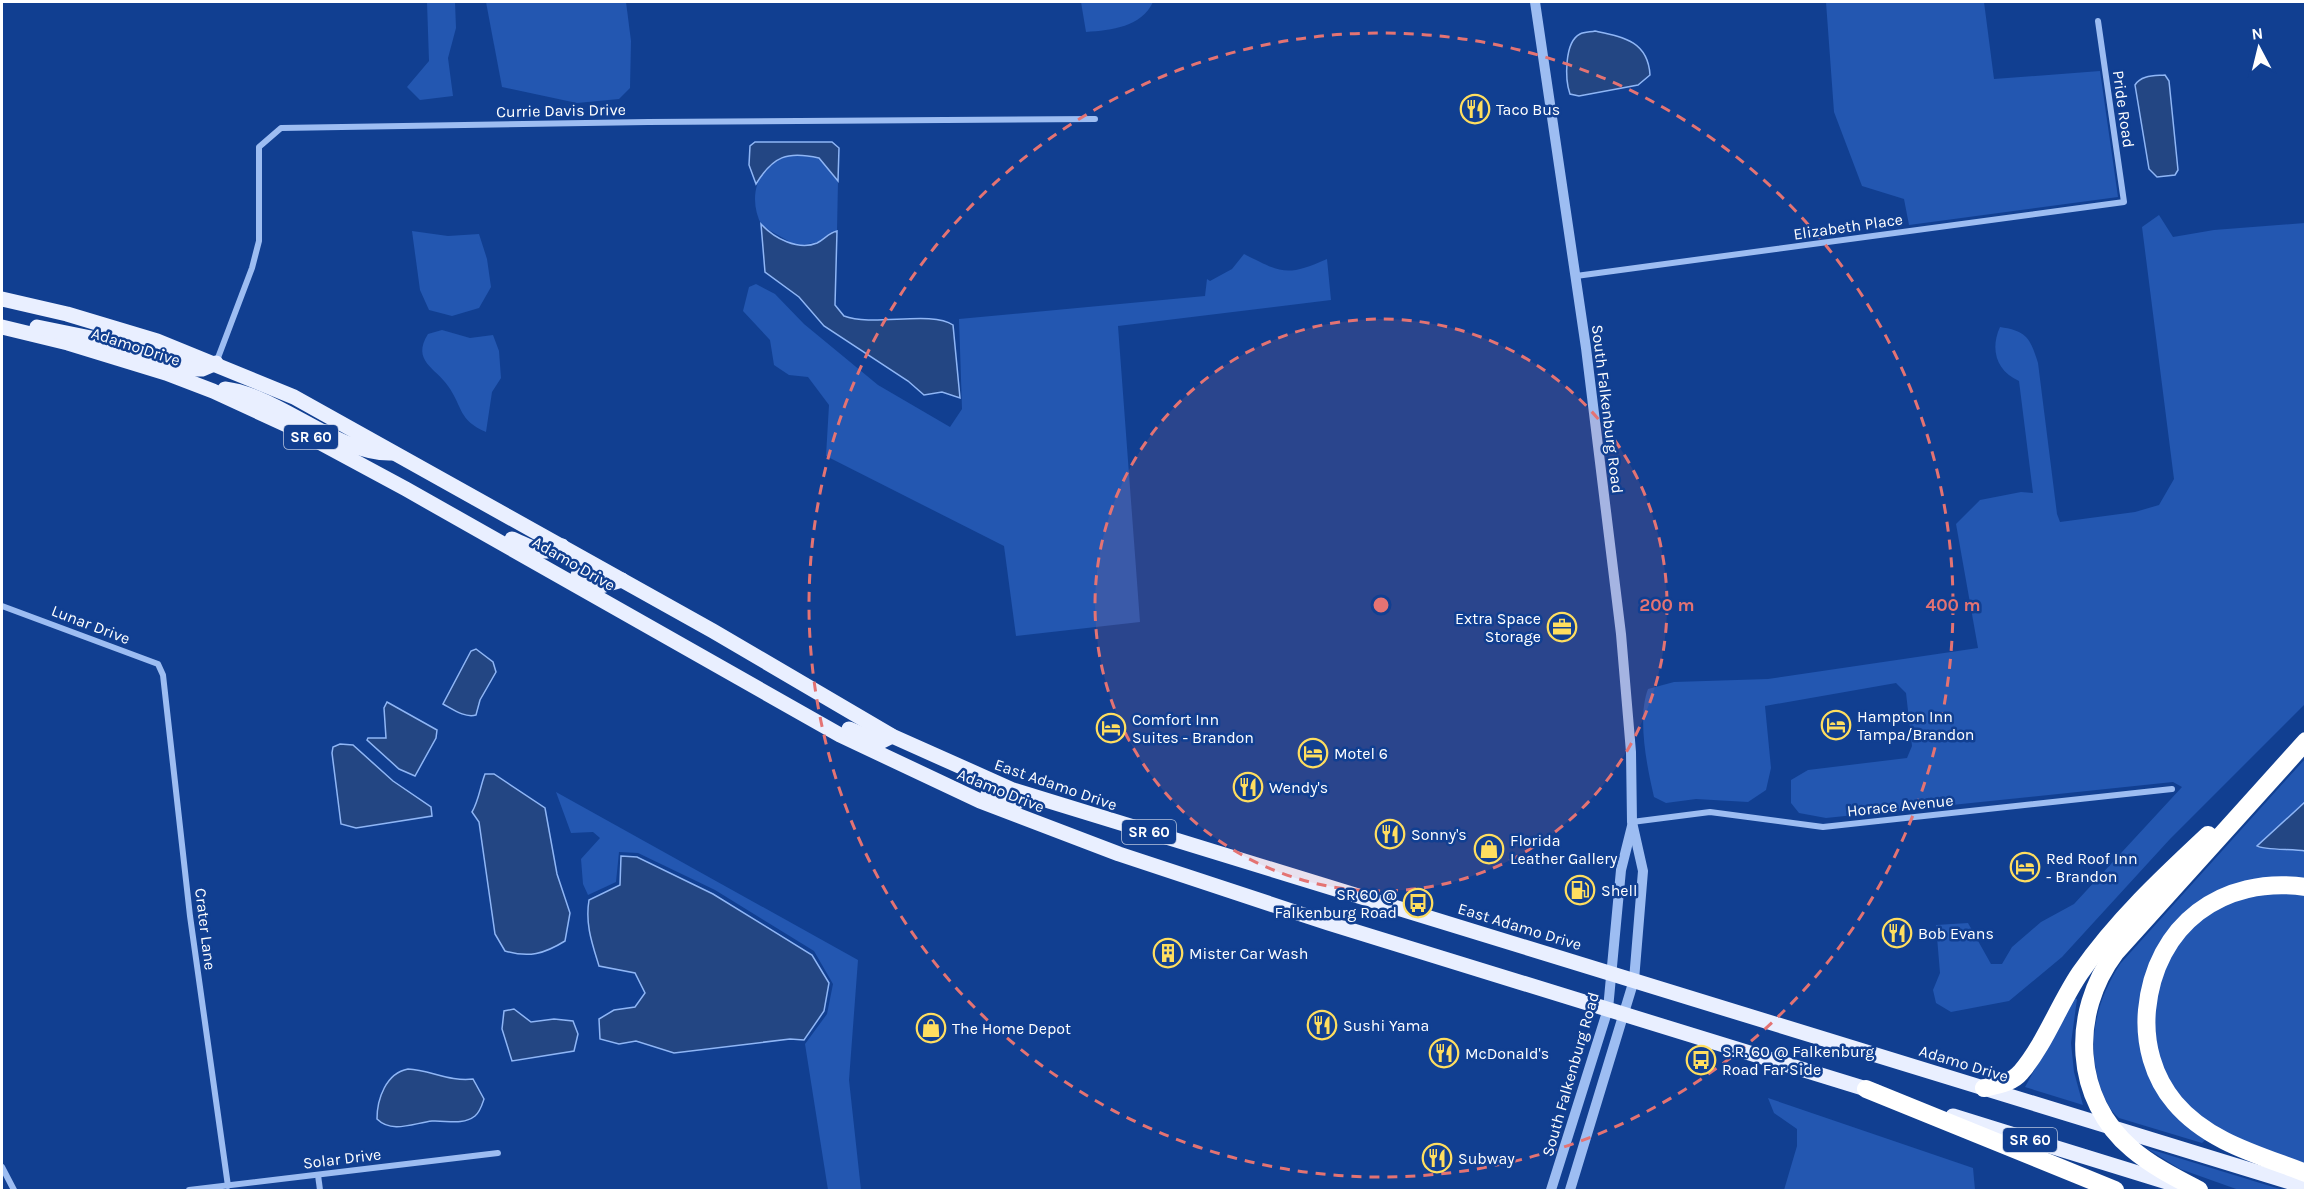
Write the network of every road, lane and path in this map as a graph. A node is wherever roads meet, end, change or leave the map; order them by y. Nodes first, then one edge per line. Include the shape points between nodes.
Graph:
1 (1535, 2) edge
2 (2098, 21) dead end
3 (1095, 119) dead end
4 (2124, 202) joint
5 (1576, 276) junction
6 (2, 299) edge
7 (2, 327) edge
8 (17, 330) junction
9 (216, 363) junction
10 (213, 391) junction
11 (398, 453) junction
12 (484, 533) junction
13 (562, 546) junction
14 (558, 575) junction
15 (622, 580) junction
16 (2, 606) edge
17 (732, 674) junction
18 (164, 675) joint
19 (892, 736) junction
20 (2306, 741) edge
21 (881, 756) junction
22 (2293, 756) junction
23 (2172, 789) dead end
24 (1030, 796) junction
25 (1632, 822) junction
26 (2306, 887) edge
27 (1613, 973) junction
28 (1634, 980) junction
29 (1608, 1009) junction
30 (1624, 1014) junction
31 (1984, 1088) junction
32 (1866, 1089) junction
33 (2112, 1127) junction
34 (498, 1153) dead end
35 (2, 1167) edge
36 (2306, 1173) edge
37 (318, 1175) junction
38 (228, 1186) junction
39 (2306, 1187) edge
40 (14, 1191) edge
41 (189, 1191) edge
42 (320, 1191) edge
43 (1551, 1191) edge
44 (1570, 1191) edge
45 (2115, 1191) edge
46 (2194, 1191) edge
47 (2199, 1191) edge

1 - 5 street, South Falkenburg Road
2 - 4 street, Pride Road
3 - 9 street, Currie Davis Drive via 280,128 259,147 259,241
4 - 5 street, Elizabeth Place
5 - 25 street, South Falkenburg Road via 1622,644
6 - 9 main road, Adamo Drive / SR 60 via 115,328
7 - 8 main road, Adamo Drive / SR 60
8 - 9 main road via 31,326 62,330 190,369
8 - 10 main road, Adamo Drive / SR 60 via 117,357
9 - 11 main road, Adamo Drive / SR 60 via 294,397
10 - 11 main road via 225,389 246,394 351,444
10 - 12 main road, Adamo Drive / SR 60 via 330,447
11 - 13 main road, Adamo Drive / SR 60
12 - 13 main road via 511,539 537,551
12 - 14 main road, Adamo Drive / SR 60
13 - 15 main road, East Adamo Drive / SR 60
14 - 15 main road via 570,572 601,586
14 - 17 main road, Adamo Drive / SR 60
15 - 19 main road, East Adamo Drive / SR 60
16 - 18 street, Lunar Drive via 158,664
17 - 19 main road via 751,675 871,739 886,741
17 - 21 main road, Adamo Drive / SR 60
18 - 38 street, Crater Lane via 190,916
19 - 24 main road, East Adamo Drive / SR 60
20 - 22 highway
21 - 24 main road via 901,757 1004,801 1017,802
21 - 29 main road, Adamo Drive / SR 60 via 980,801 1119,854
22 - 31 highway via 2117,925 2073,984 2021,1073 2007,1082
22 - 33 highway via 2125,942 2099,978 2085,1017 2084,1053 2089,1084
23 - 25 street, Horace Avenue via 1824,827 1710,812
24 - 27 main road, East Adamo Drive / SR 60
25 - 27 street, South Falkenburg Road via 1621,870
25 - 28 street, South Falkenburg Road via 1642,871
26 - 36 highway via 2249,887 2219,898 2194,914 2173,936 2157,963 2149,990 2146,1039 2156,1072 2174,1102 2192,1120 2222,1141
27 - 28 main road, Adamo Drive / SR 60
27 - 29 street, South Falkenburg Road
28 - 30 street, South Falkenburg Road
28 - 31 main road, Adamo Drive / SR 60
29 - 30 main road, SR 60
29 - 43 street, South Falkenburg Road
30 - 32 main road, SR 60
30 - 44 street, South Falkenburg Road
31 - 33 main road, Adamo Drive / SR 60
32 - 45 highway
32 - 46 main road, SR 60
33 - 39 main road, Adamo Drive / SR 60
33 - 47 highway via 2143,1157
34 - 37 street, Solar Drive
35 - 40 street
37 - 38 street, Solar Drive
37 - 42 street
38 - 41 street, Solar Drive

